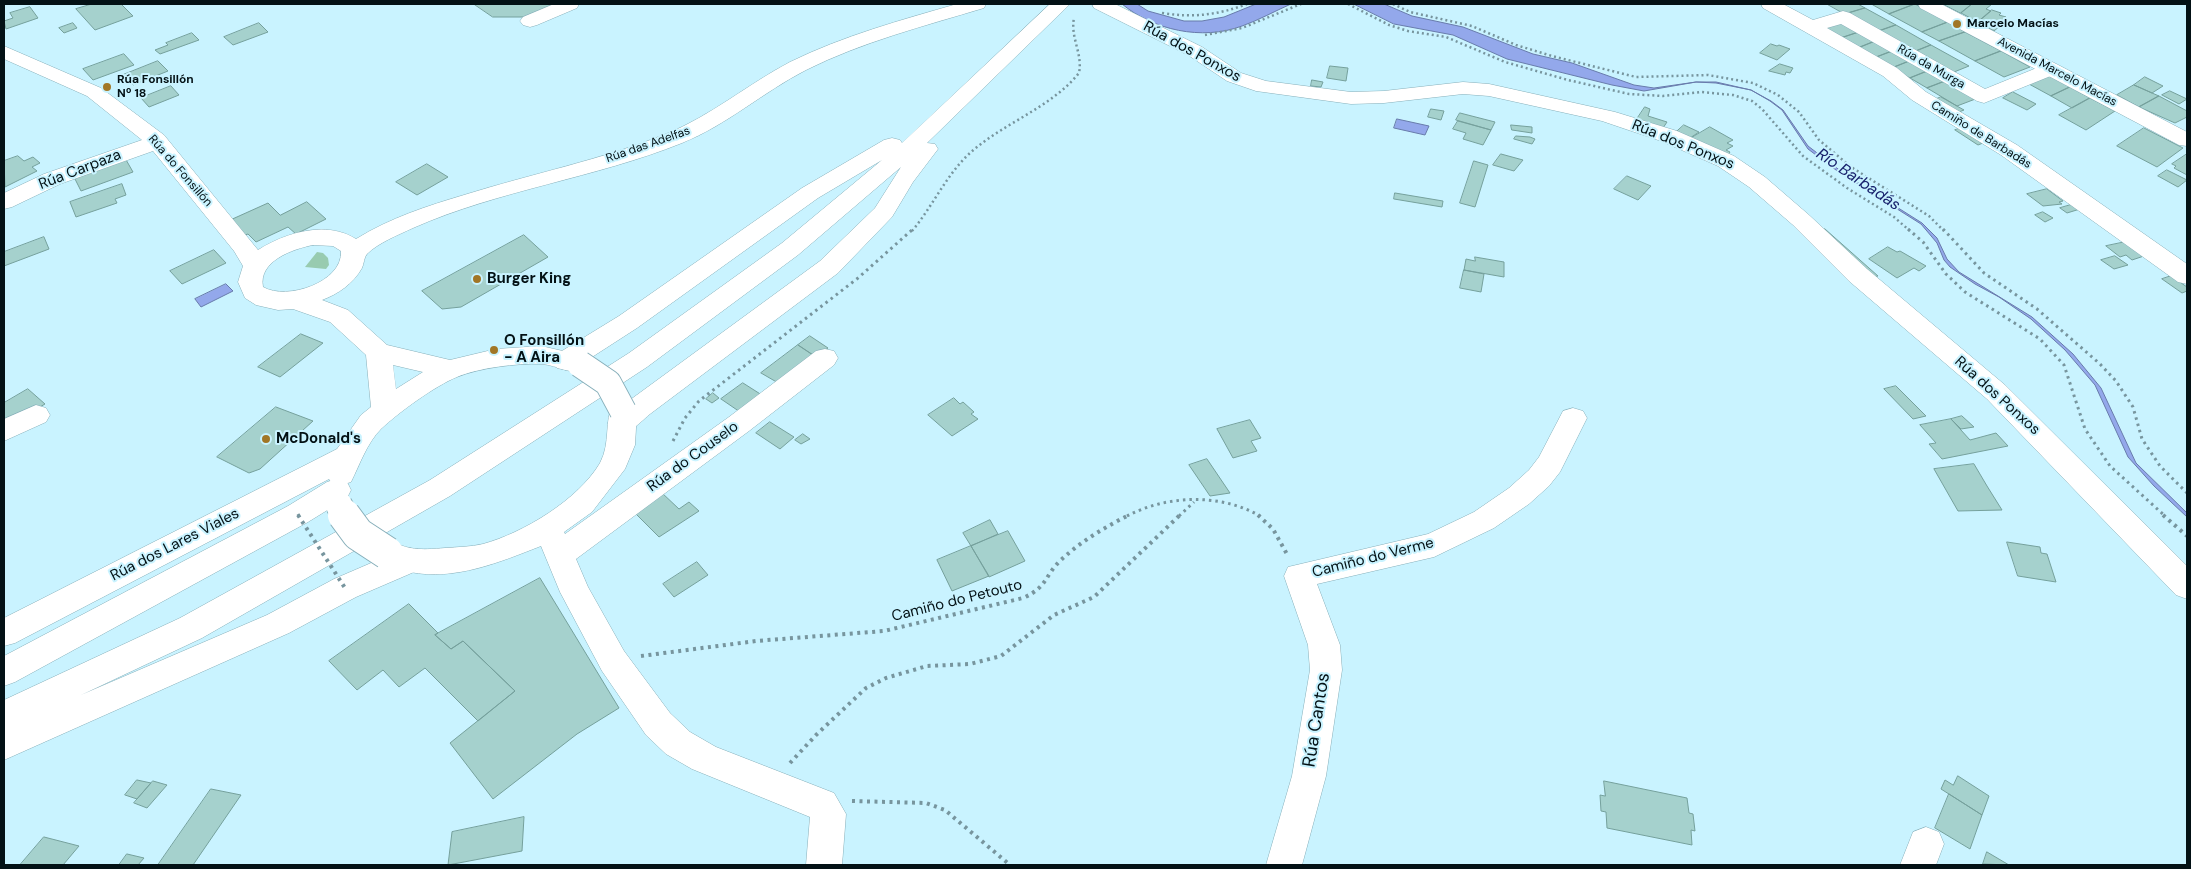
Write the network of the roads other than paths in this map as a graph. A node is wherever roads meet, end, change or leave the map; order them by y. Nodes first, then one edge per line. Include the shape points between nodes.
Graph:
1 (570, 4) edge
2 (977, 4) edge
3 (1061, 4) edge
4 (1101, 4) edge
5 (1770, 4) edge
6 (1927, 4) edge
7 (530, 21) dead end
8 (1812, 27) junction
9 (4, 52) edge
10 (2051, 69) junction
11 (973, 88) junction
12 (2187, 140) edge
13 (157, 142) junction
14 (4, 202) edge
15 (242, 244) junction
16 (346, 246) junction
17 (280, 247) junction
18 (256, 266) junction
19 (2187, 276) edge
20 (342, 277) junction
21 (295, 300) junction
22 (339, 316) junction
23 (379, 352) junction
24 (826, 358) dead end
25 (573, 362) junction
26 (450, 369) junction
27 (385, 411) junction
28 (36, 415) dead end
29 (622, 417) junction
30 (1573, 418) dead end
31 (4, 431) edge
32 (347, 457) junction
33 (338, 497) junction
34 (553, 542) junction
35 (398, 556) junction
36 (1299, 576) joint
37 (2187, 586) edge
38 (4, 632) edge
39 (4, 672) edge
40 (4, 716) edge
41 (4, 745) edge
42 (824, 865) edge
43 (1284, 865) edge

1 - 7 main road
2 - 16 main road, Rúa das Adelfas via 825,54 676,138 412,219
3 - 11 main road
4 - 37 main road, Rúa dos Ponxos via 1195,51 1234,77 1263,87 1359,98 1444,89 1489,90 1608,116 1669,136 1726,161 1757,182 1858,275 1996,392
5 - 8 main road, Camiño de Barbadás
6 - 10 main road, Avenida Marcelo Macías
8 - 10 main road, Rúa da Murga via 1843,17 1984,97
8 - 19 main road, Camiño de Barbadás via 1890,72 1919,96 2009,150
9 - 13 main road, Rúa do Fonsillón via 94,92
10 - 12 main road, Avenida Marcelo Macías
11 - 25 main road via 930,115 886,150 810,193
11 - 29 main road via 903,179 884,212 828,267 640,407
11 - 40 main road via 904,153 790,249 638,360 440,488 191,628
13 - 14 main road, Rúa Carpaza via 52,179
13 - 15 main road, Rúa do Fonsillón
15 - 17 main road
15 - 18 main road, Rúa do Fonsillón
16 - 17 main road via 313,237
16 - 20 main road via 353,261
17 - 18 main road
18 - 21 main road via 250,276 250,286 255,293 265,299
20 - 21 main road via 329,287
20 - 22 main road
21 - 22 main road
22 - 23 main road
23 - 26 main road
23 - 27 main road
24 - 34 main road, Rúa do Couselo via 739,424
25 - 26 main road via 541,355 496,358
25 - 29 main road, bridge via 608,383
26 - 27 main road
27 - 32 main road via 371,422
28 - 31 main road
29 - 34 main road via 621,445 611,469
30 - 36 main road, Camiño do Verme via 1550,464 1538,478 1519,496 1484,520 1434,545
32 - 33 main road
32 - 38 main road, Rúa dos Lares Viales
33 - 35 main road, bridge via 349,524 364,541
33 - 39 main road via 298,514
34 - 35 main road via 540,534 484,556 431,562
34 - 42 main road via 575,592 613,660 658,724 678,743 704,758 822,805 828,814
35 - 41 main road via 278,624
36 - 43 main road, Rúa Cantos via 1324,645 1326,664 1309,776

